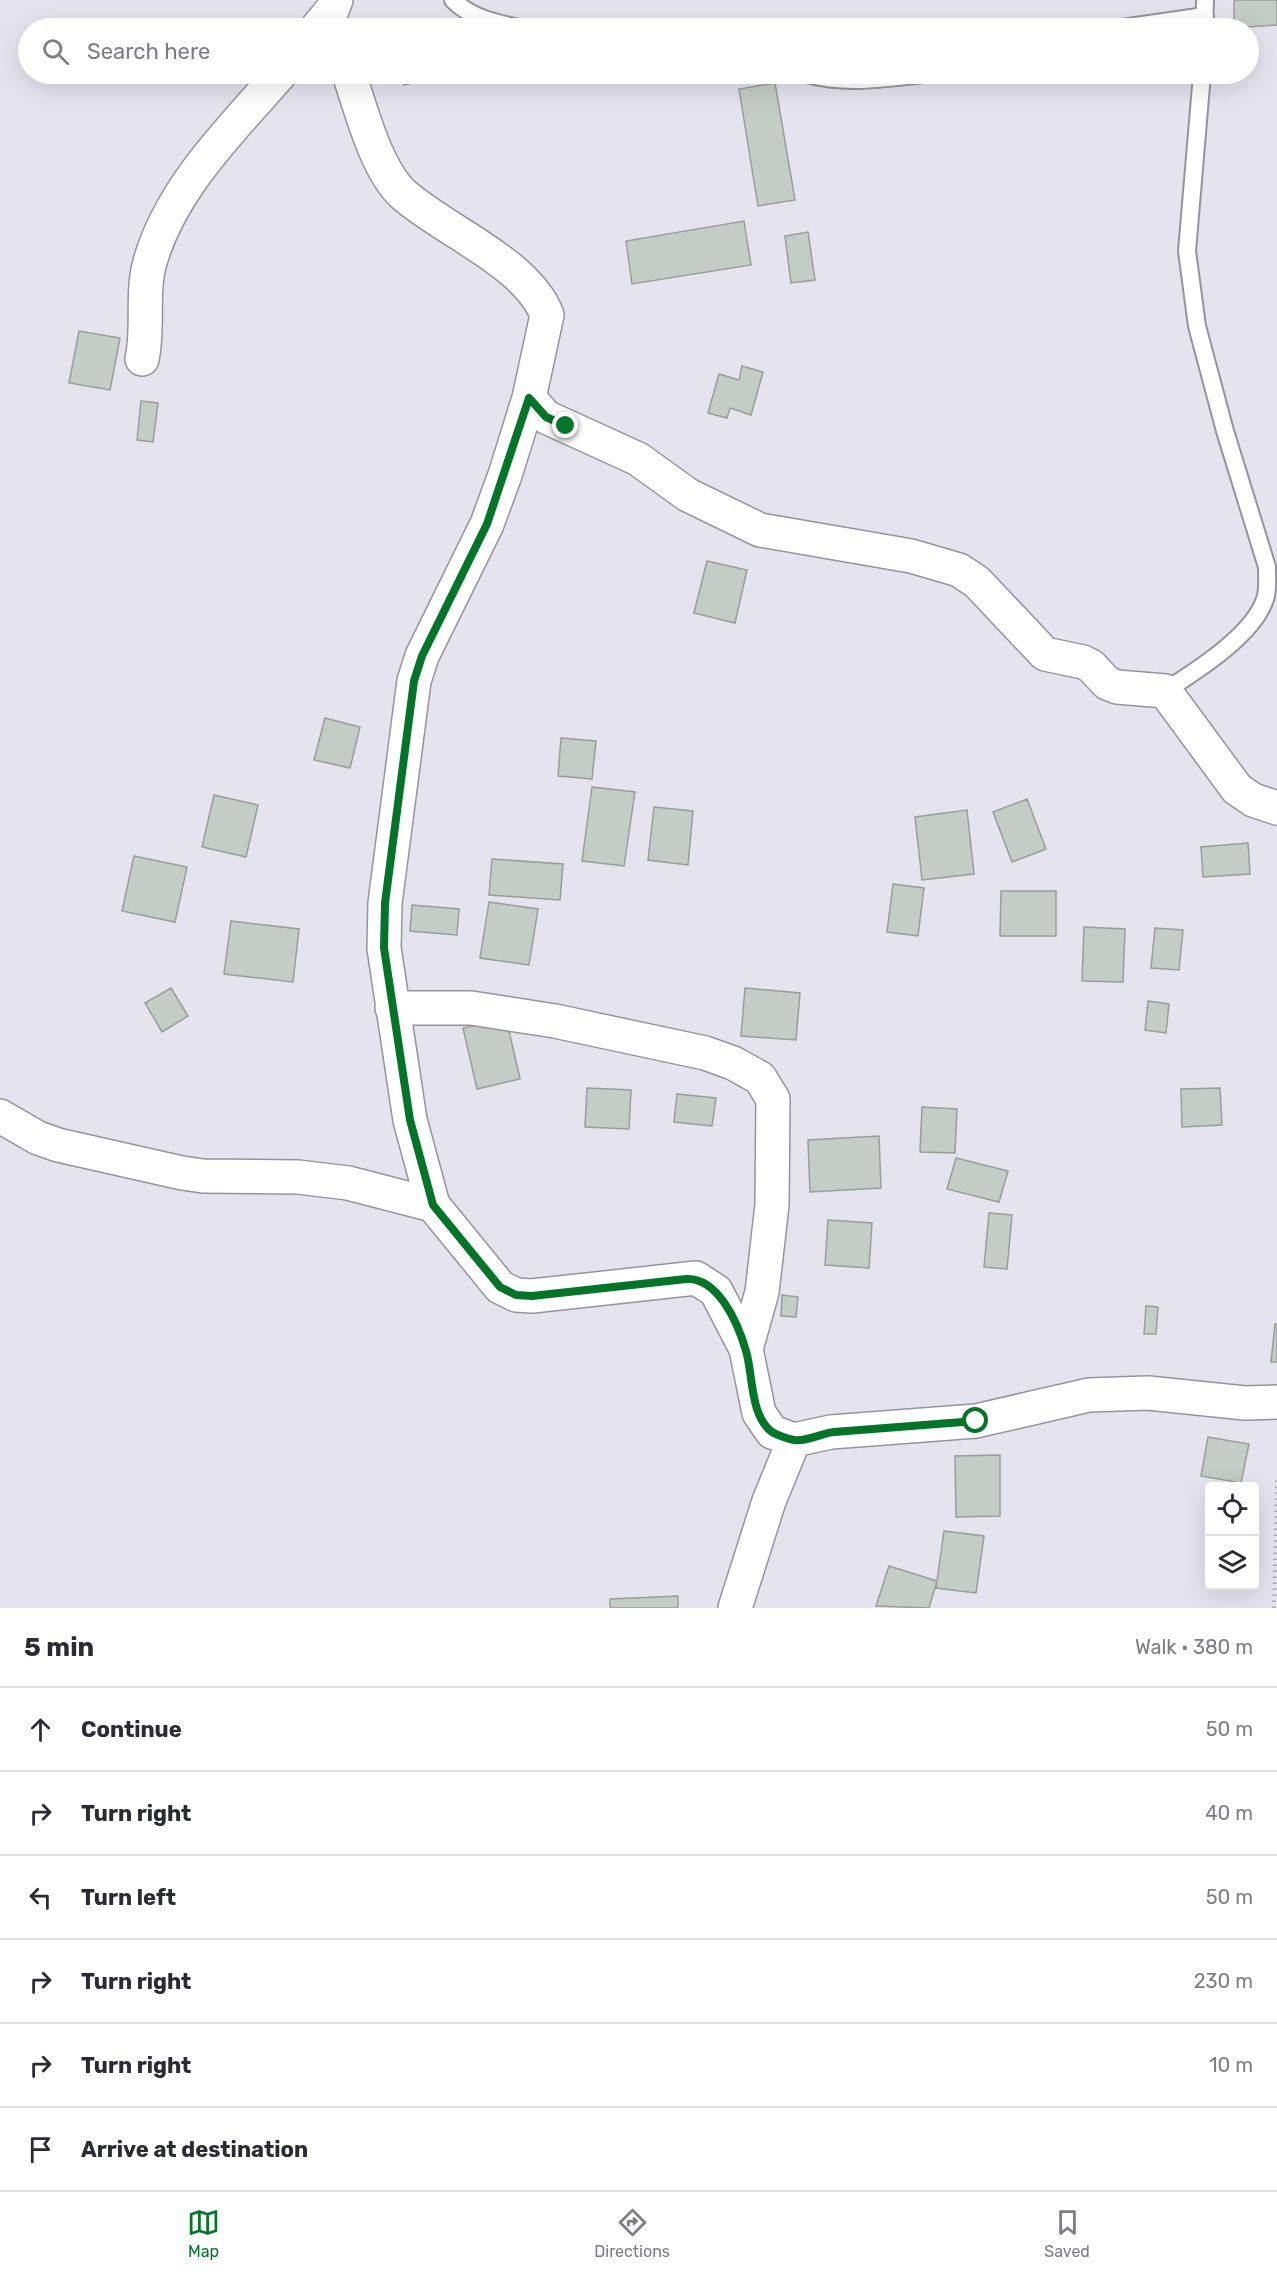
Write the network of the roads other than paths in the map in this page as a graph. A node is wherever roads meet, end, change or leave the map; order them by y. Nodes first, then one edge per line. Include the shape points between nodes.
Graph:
1 (453, 0) edge
2 (1205, 15) edge
3 (480, 18) edge
4 (1186, 18) edge
5 (272, 84) edge
6 (353, 84) edge
7 (1201, 84) edge
8 (142, 359) dead end
9 (529, 398) junction
10 (1165, 691) junction
11 (1277, 808) edge
12 (392, 1008) junction
13 (0, 1116) edge
14 (433, 1205) junction
15 (746, 1349) junction
16 (1277, 1402) edge
17 (794, 1440) junction
18 (735, 1608) edge

1 - 3 lane
2 - 4 lane
5 - 8 street via 193,177 168,218 150,264
6 - 9 street via 373,140 403,194 513,272 542,303 546,327
7 - 10 lane via 1187,251 1197,326 1267,567 1268,584 1266,597 1244,631
9 - 10 street via 546,417 638,459 688,495 760,530 911,556 959,570 977,582 1045,654 1083,662 1117,687
9 - 12 street via 487,524 422,656 414,681 385,903 384,948
10 - 11 street via 1237,789 1253,800
12 - 14 street via 410,1120
12 - 15 street via 471,1008 555,1021 705,1053 760,1078 772,1098 772,1205 762,1292
13 - 14 street via 58,1145 182,1173 310,1178
14 - 15 street via 500,1287 516,1295 696,1278 716,1291
15 - 17 street via 759,1413 772,1432
16 - 17 street via 1245,1403 1148,1393 1089,1395 976,1421 831,1432
17 - 18 street via 769,1501

